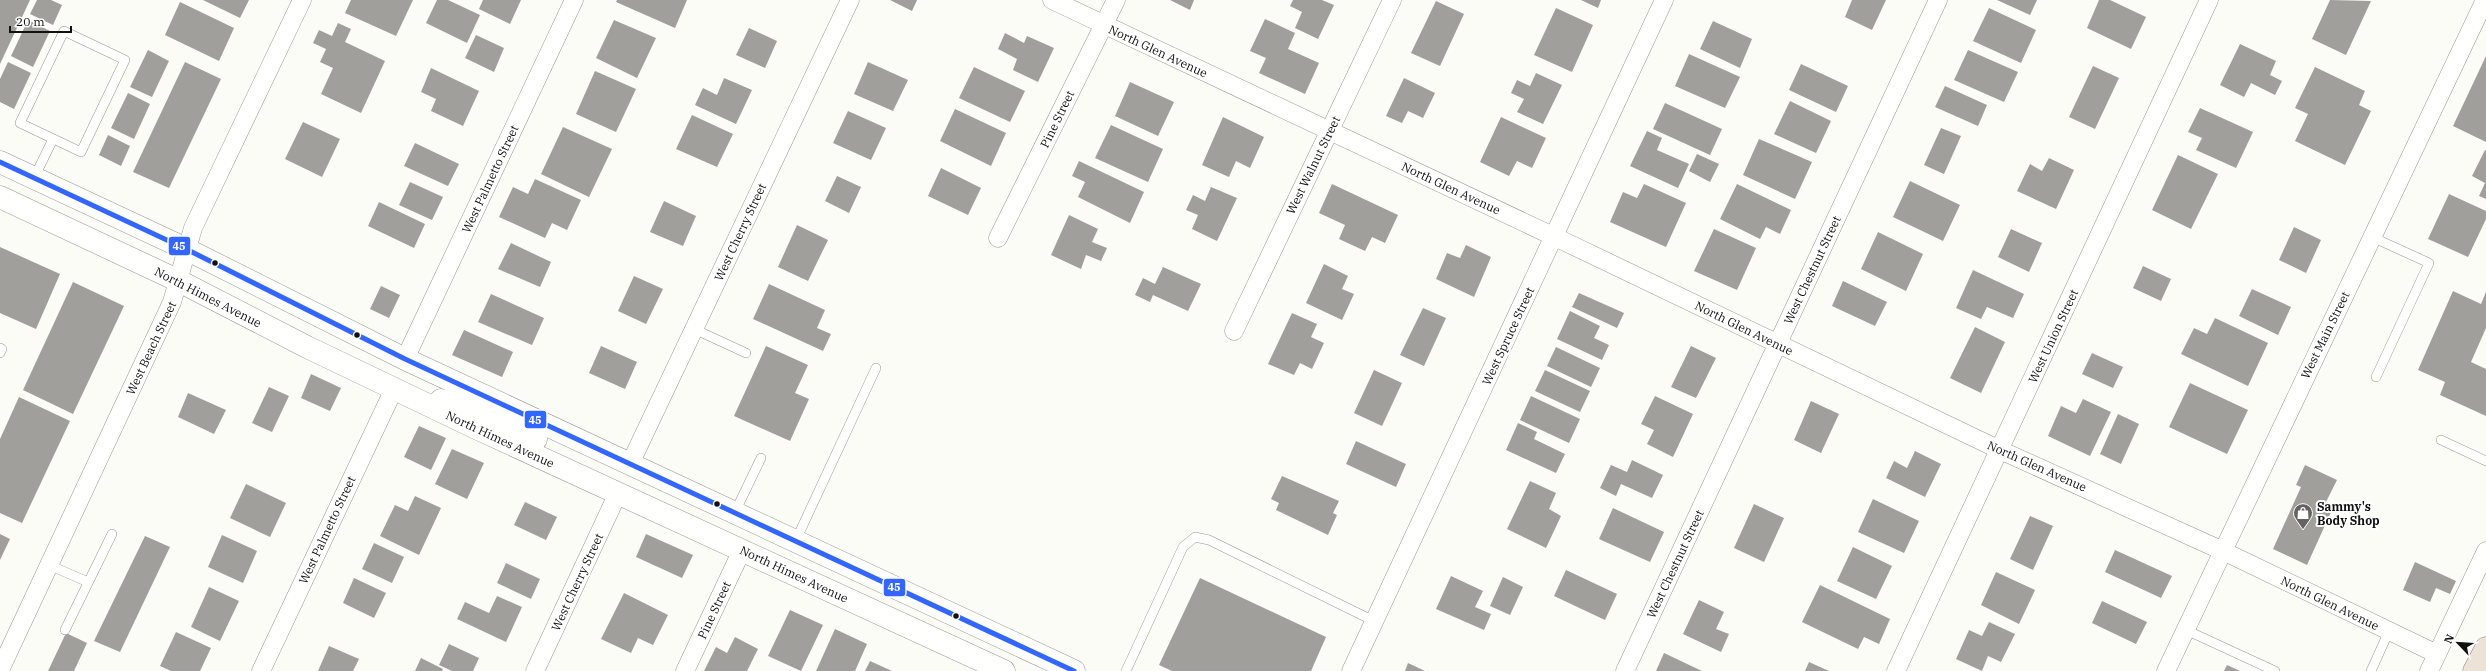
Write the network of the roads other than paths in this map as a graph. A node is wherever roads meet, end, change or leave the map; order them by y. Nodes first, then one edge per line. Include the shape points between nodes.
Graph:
1 (302, 0) edge
2 (574, 0) edge
3 (850, 0) edge
4 (1052, 0) edge
5 (1116, 0) edge
6 (1392, 0) edge
7 (1664, 0) edge
8 (1938, 0) edge
9 (2209, 0) edge
10 (2485, 0) edge
11 (1104, 25) junction
12 (1330, 131) junction
13 (52, 139) junction
14 (0, 162) edge
15 (34, 178) junction
16 (0, 197) edge
17 (1555, 237) junction
18 (2372, 237) junction
19 (998, 238) dead end
20 (186, 249) junction
21 (179, 281) junction
22 (694, 329) junction
23 (1234, 330) dead end
24 (1777, 344) junction
25 (0, 348) edge
26 (0, 353) edge
27 (746, 353) dead end
28 (406, 359) junction
29 (876, 368) dead end
30 (2376, 377) dead end
31 (402, 393) junction
32 (2441, 440) dead end
33 (2000, 450) junction
34 (761, 458) dead end
35 (2486, 461) edge
36 (630, 464) junction
37 (618, 493) junction
38 (735, 512) junction
39 (112, 534) dead end
40 (796, 540) junction
41 (742, 550) junction
42 (2223, 551) junction
43 (2486, 552) edge
44 (49, 565) junction
45 (88, 582) junction
46 (1374, 621) junction
47 (65, 630) dead end
48 (2186, 630) junction
49 (2388, 631) junction
50 (2486, 648) edge
51 (2437, 654) junction
52 (0, 670) edge
53 (997, 670) edge
54 (261, 671) edge
55 (535, 671) edge
56 (685, 671) edge
57 (1074, 671) edge
58 (1126, 671) edge
59 (1351, 671) edge
60 (1625, 671) edge
61 (1896, 671) edge
62 (2166, 671) edge
63 (2275, 671) edge
64 (2371, 671) edge
65 (2429, 671) edge
66 (2474, 671) edge

1 - 20 street, West Beach Street via 193,228
2 - 28 street, West Palmetto Street
3 - 22 street, West Cherry Street
4 - 11 street, North Glen Avenue
5 - 11 street, Pine Street
6 - 12 street, West Walnut Street
7 - 17 street, West Spruce Street
8 - 24 street, West Chestnut Street
9 - 33 street, West Union Street
10 - 18 street, West Main Street
11 - 12 street, North Glen Avenue
11 - 19 street, Pine Street
12 - 17 street, North Glen Avenue
12 - 23 street, West Walnut Street
13 - 13 lane via 20,124 64,31 125,60 81,152
13 - 15 lane
14 - 15 street
15 - 20 street
16 - 21 street, North Himes Avenue
17 - 24 street, North Glen Avenue
17 - 46 street, West Spruce Street
18 - 30 lane via 2429,263
18 - 42 street, West Main Street
20 - 21 street, West Beach Street
20 - 28 street
21 - 31 street, North Himes Avenue
21 - 44 street, West Beach Street via 172,302
22 - 27 lane
22 - 36 street, West Cherry Street
24 - 33 street, North Glen Avenue
24 - 60 street, West Chestnut Street
25 - 26 lane
28 - 36 street
29 - 40 lane
31 - 36 street via 470,408 608,472 622,472
31 - 37 street, North Himes Avenue
31 - 54 street, West Palmetto Street
32 - 35 lane
33 - 42 street, North Glen Avenue
33 - 61 street, West Union Street
34 - 38 lane
36 - 38 street
37 - 38 street via 628,488 640,489 659,493 683,504
37 - 41 street, North Himes Avenue
37 - 55 street, West Cherry Street
38 - 40 street
39 - 45 lane
40 - 57 street
41 - 53 street, North Himes Avenue
41 - 56 street, Pine Street
42 - 48 street, West Main Street
42 - 49 street, North Glen Avenue
43 - 51 street
44 - 45 lane
44 - 52 street, West Beach Street
45 - 47 lane
46 - 58 lane via 1209,540 1195,537 1183,547
46 - 59 street, West Spruce Street
48 - 62 street, West Main Street
48 - 63 lane
49 - 51 street, North Glen Avenue
49 - 64 lane
50 - 66 highway
51 - 65 street

